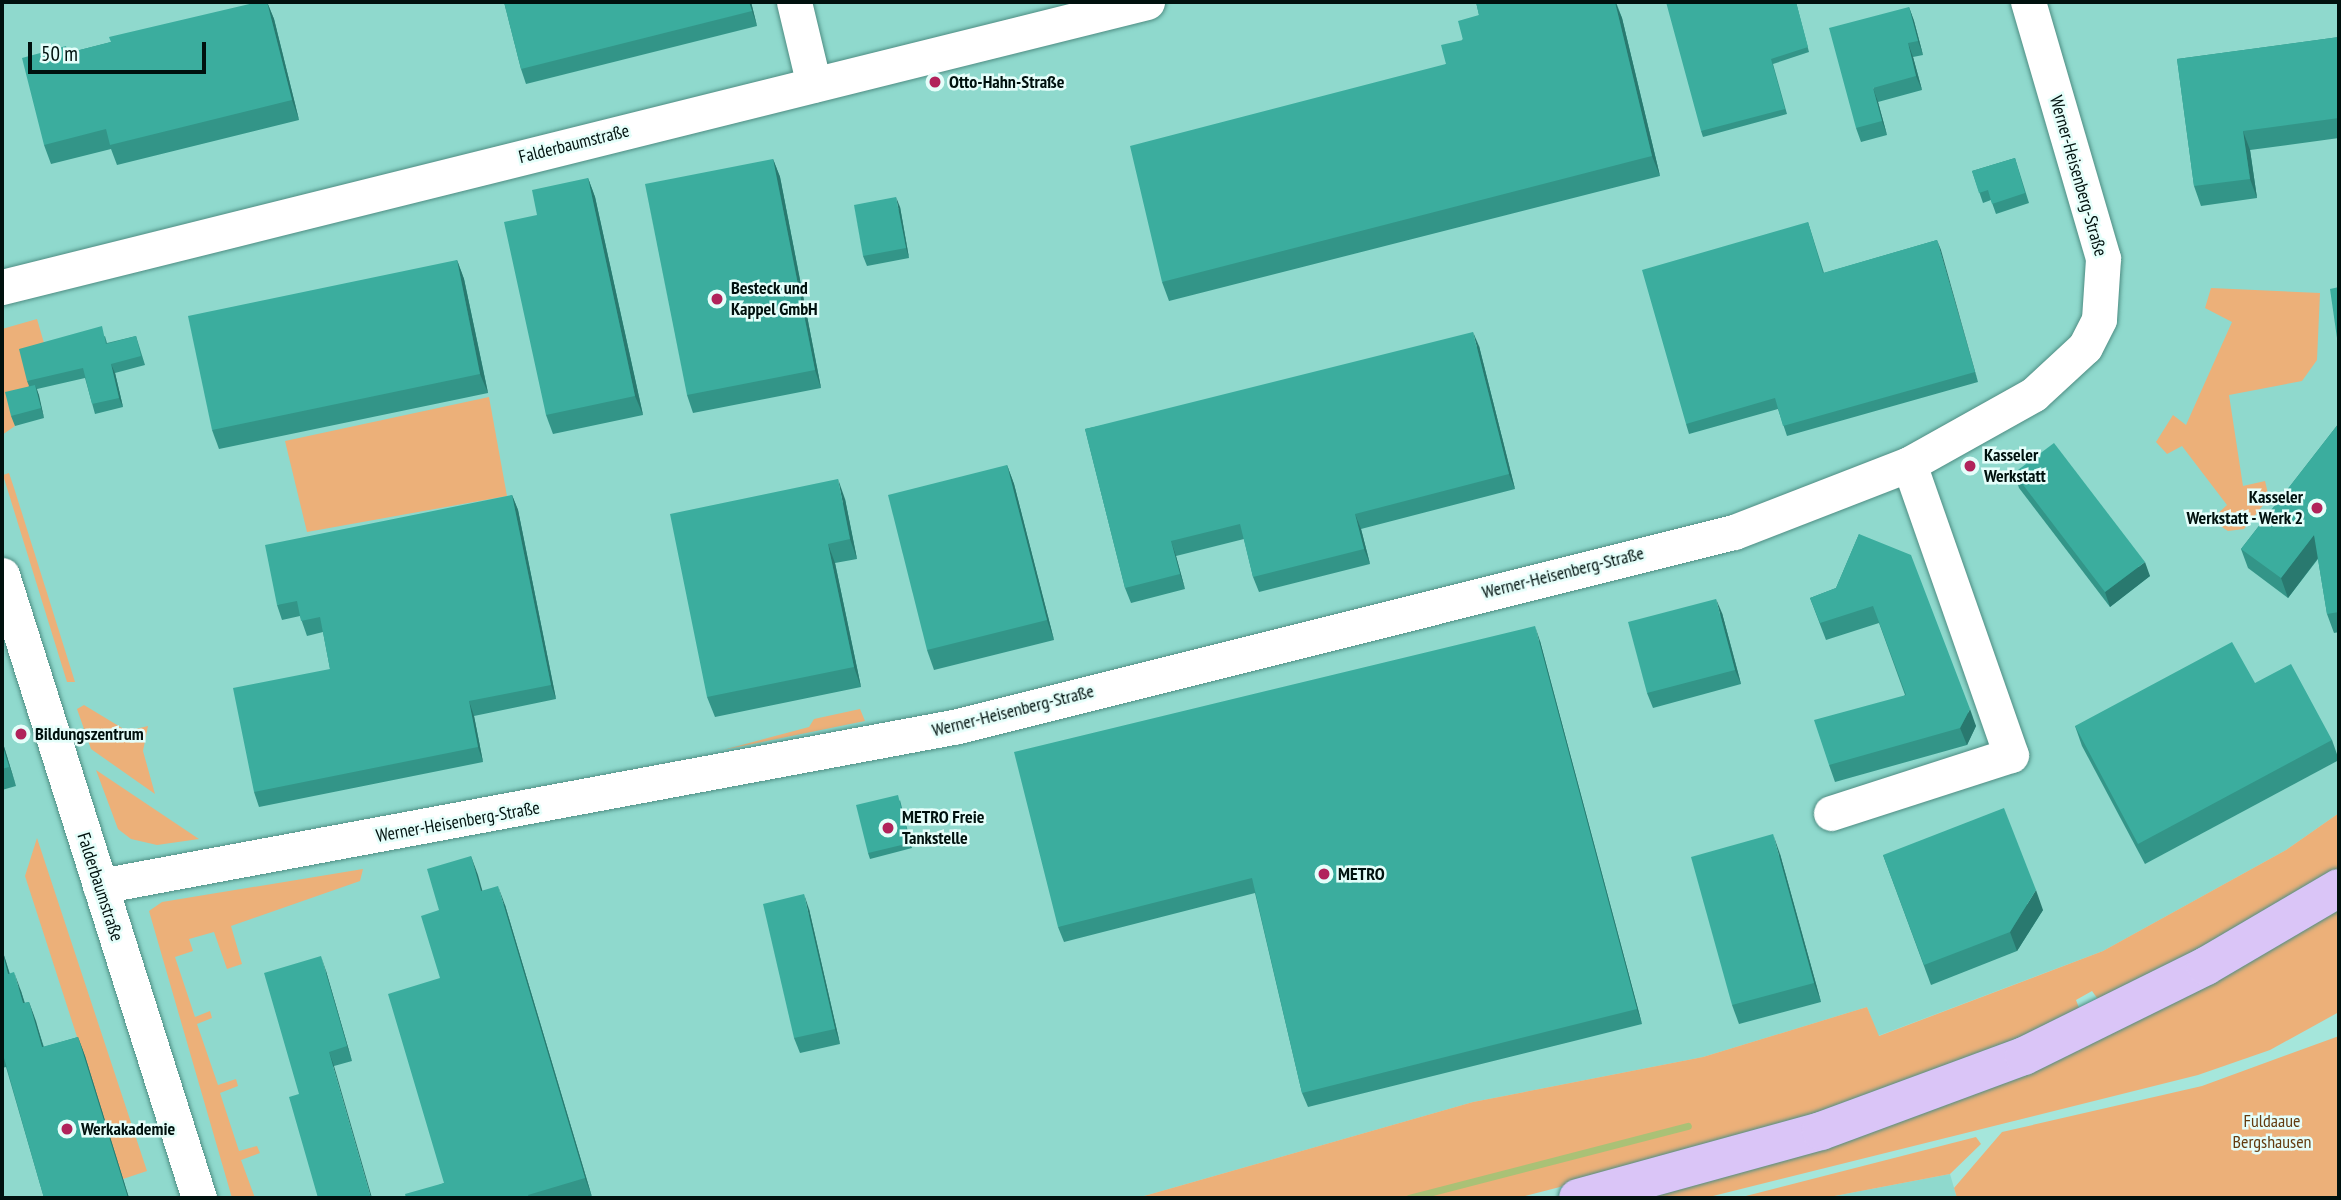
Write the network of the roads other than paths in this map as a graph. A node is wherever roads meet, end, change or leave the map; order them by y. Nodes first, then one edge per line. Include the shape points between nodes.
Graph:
1 (794, 2) edge
2 (1147, 2) edge
3 (2028, 2) edge
4 (814, 85) junction
5 (2, 287) edge
6 (1909, 464) junction
7 (2, 575) edge
8 (1831, 813) dead end
9 (100, 886) junction
10 (2339, 888) edge
11 (199, 1198) edge
12 (1578, 1198) edge

1 - 4 street
2 - 4 street, Falderbaumstraße
3 - 6 street, Werner-Heisenberg-Straße via 2103,258 2099,319 2085,347 2034,394
4 - 5 street, Falderbaumstraße
6 - 8 street via 2011,755
6 - 9 street, Werner-Heisenberg-Straße via 1734,532 958,726
7 - 9 street, Falderbaumstraße
9 - 11 street, Falderbaumstraße
10 - 12 main road via 2206,966 2024,1056 1809,1135

